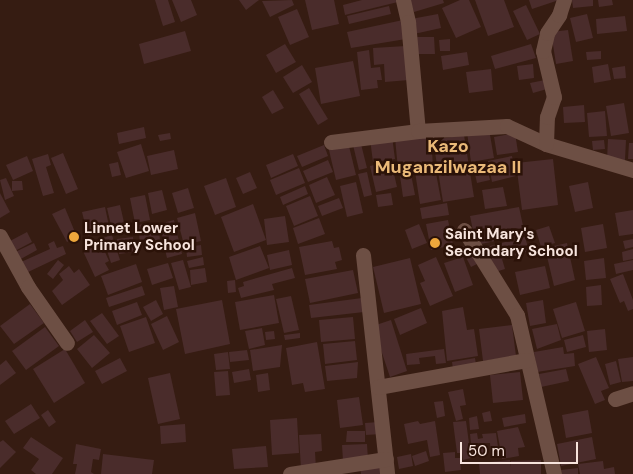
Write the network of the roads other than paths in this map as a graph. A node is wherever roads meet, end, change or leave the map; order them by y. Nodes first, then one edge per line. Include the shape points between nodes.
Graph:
1 (403, 0) edge
2 (564, 0) edge
3 (418, 131) junction
4 (331, 142) dead end
5 (546, 144) junction
6 (633, 170) edge
7 (464, 230) dead end
8 (0, 236) edge
9 (363, 255) dead end
10 (67, 342) dead end
11 (527, 360) junction
12 (378, 387) junction
13 (633, 393) edge
14 (616, 399) dead end
15 (386, 459) junction
16 (290, 474) edge
17 (387, 474) edge
18 (554, 474) edge

1 - 3 street
2 - 5 street via 547,33 543,51 554,97 547,117
3 - 4 street
3 - 5 street via 506,126
5 - 6 street
7 - 11 street via 517,315
8 - 10 street via 28,287
9 - 12 street
11 - 12 street
11 - 18 street
12 - 15 street
13 - 14 street
15 - 16 street
15 - 17 street

